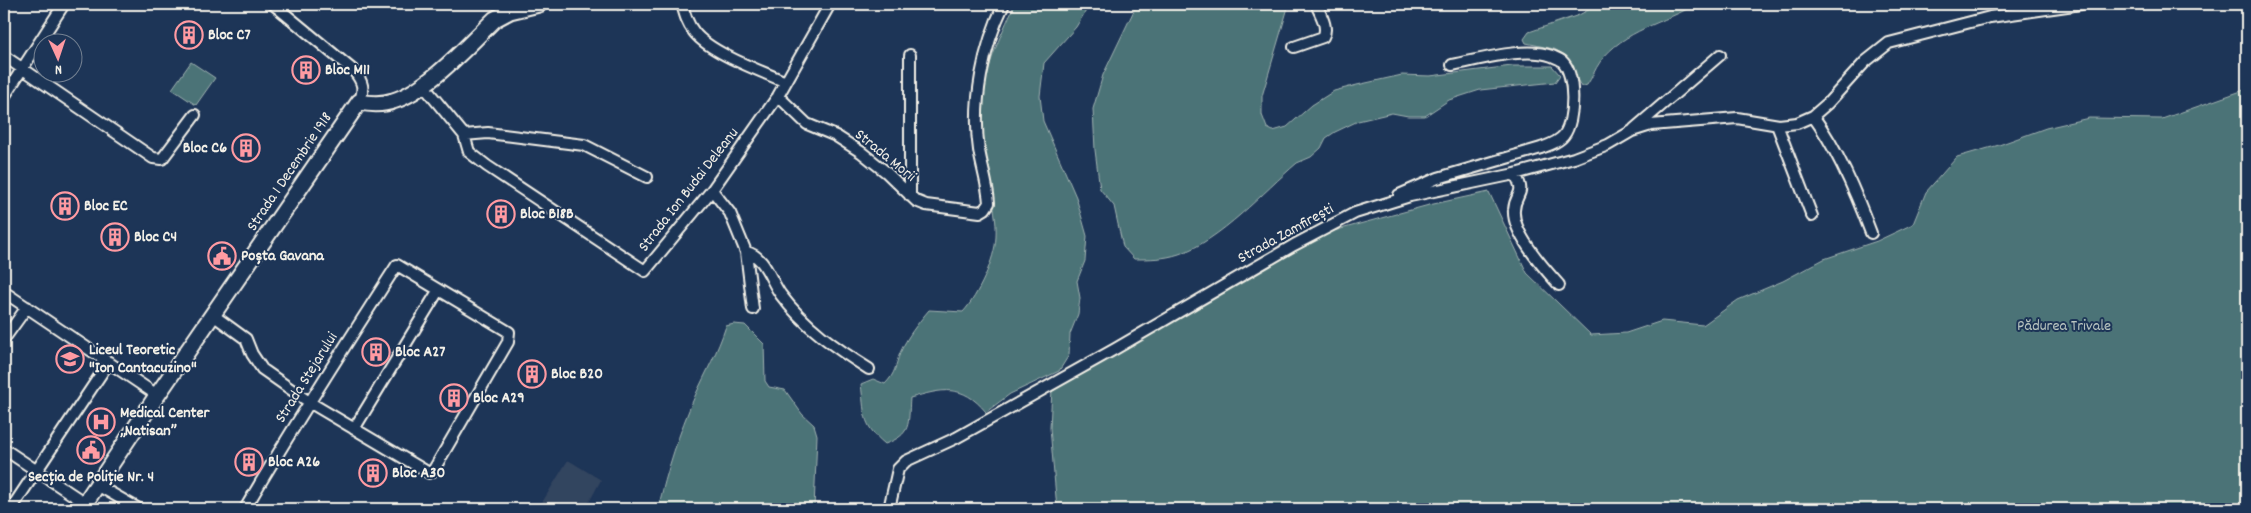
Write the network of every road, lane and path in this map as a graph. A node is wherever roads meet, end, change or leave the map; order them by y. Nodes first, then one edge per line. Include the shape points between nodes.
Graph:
1 (64, 4) edge
2 (273, 4) edge
3 (539, 4) edge
4 (682, 4) edge
5 (830, 4) edge
6 (1004, 4) edge
7 (1316, 4) edge
8 (2081, 4) edge
9 (2047, 6) edge
10 (1294, 47) dead end
11 (1720, 54) dead end
12 (910, 55) dead end
13 (4, 56) edge
14 (1452, 65) dead end
15 (22, 68) junction
16 (786, 82) junction
17 (423, 86) junction
18 (4, 96) edge
19 (778, 96) junction
20 (358, 102) junction
21 (195, 114) dead end
22 (1813, 116) junction
23 (1777, 125) junction
24 (1632, 131) junction
25 (464, 135) junction
26 (1515, 174) junction
27 (647, 177) dead end
28 (712, 190) junction
29 (910, 196) junction
30 (1390, 202) junction
31 (1812, 216) dead end
32 (1871, 233) dead end
33 (746, 252) junction
34 (1559, 285) dead end
35 (438, 291) junction
36 (4, 292) edge
37 (27, 307) junction
38 (752, 309) dead end
39 (213, 315) junction
40 (4, 339) edge
41 (109, 362) junction
42 (869, 369) dead end
43 (157, 395) junction
44 (309, 402) junction
45 (354, 429) junction
46 (4, 449) edge
47 (38, 470) junction
48 (97, 485) junction
49 (83, 506) edge
50 (11, 509) edge
51 (139, 509) edge
52 (245, 509) edge
53 (889, 509) edge

1 - 15 street
2 - 20 street via 354,70 362,82 363,93
3 - 17 main road via 510,11 495,19
4 - 16 street via 686,20 695,34 708,44 731,58
5 - 16 street, Strada Ion Budai Deleanu
6 - 29 street, Strada Morii via 990,41 977,103 979,151 989,203 980,212 926,205
7 - 10 street via 1325,34
8 - 9 street
9 - 22 street via 1939,28 1889,43 1864,62
11 - 24 street
12 - 29 street
13 - 15 street
14 - 30 street via 1511,54 1550,56 1562,61 1573,91 1565,134 1557,142 1541,148 1438,178 1405,191
15 - 18 street
15 - 21 street via 153,158 162,159
16 - 19 street, Strada Ion Budai Deleanu
17 - 20 main road via 393,102
17 - 25 street, Strada Ion Budai Deleanu
19 - 28 street, Strada Ion Budai Deleanu
19 - 29 street, Strada Morii via 808,124 861,152
20 - 39 main road, Strada 1 Decembrie 1918
22 - 23 street via 1797,123
22 - 32 street via 1844,170
23 - 24 street, Strada Zamfirești via 1737,118 1710,119 1651,125
23 - 31 street
24 - 26 street, Strada Zamfirești via 1608,145 1574,158
25 - 27 street via 488,133 584,145
25 - 28 street, Strada Ion Budai Deleanu via 468,152 486,166 645,271
26 - 30 street, Strada Zamfirești
26 - 34 street via 1521,194 1514,208 1519,231 1540,265
28 - 33 street via 730,213
30 - 53 street, Strada Zamfirești via 1355,213 1294,245 964,433 906,461 898,469
33 - 38 street
33 - 42 street via 761,260 793,310 837,349
35 - 44 street, Strada Stejarului via 397,265
35 - 45 street
35 - 45 street via 509,332 508,342 433,471 424,472
36 - 37 street
37 - 40 street
37 - 41 street
39 - 43 main road, Strada 1 Decembrie 1918
39 - 44 street via 246,340 262,370
41 - 43 street
41 - 47 street
43 - 48 main road, Strada 1 Decembrie 1918
44 - 45 street
44 - 52 street, Strada Stejarului
46 - 47 street
47 - 49 street
47 - 50 street
48 - 49 main road, Strada 1 Decembrie 1918
48 - 51 street

